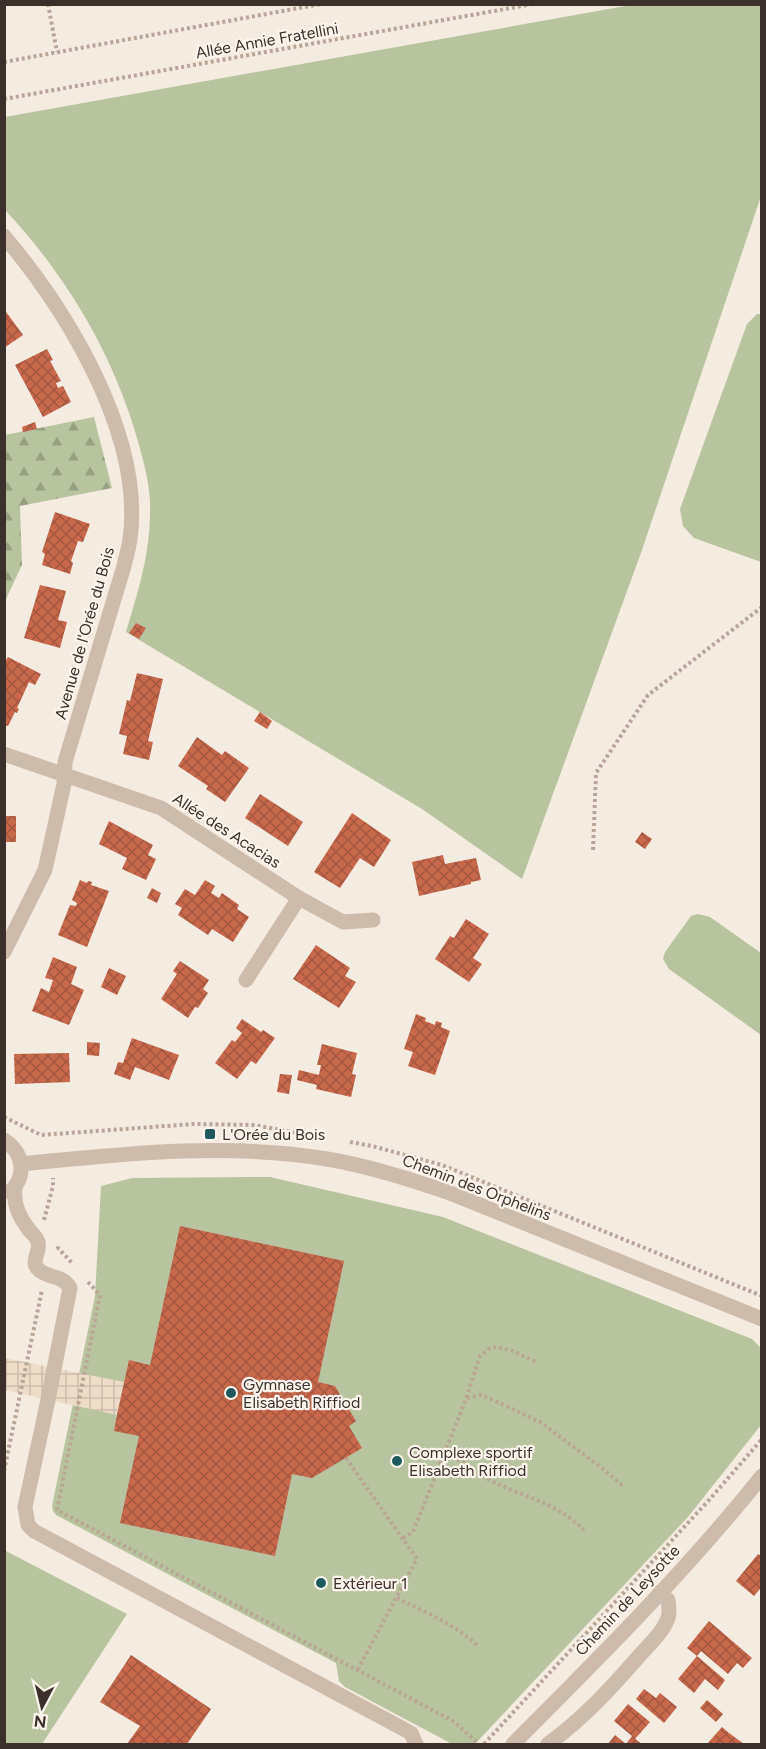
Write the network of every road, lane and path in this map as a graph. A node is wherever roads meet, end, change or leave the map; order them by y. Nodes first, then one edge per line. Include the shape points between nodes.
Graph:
1 (48, 4) edge
2 (321, 4) edge
3 (533, 4) edge
4 (57, 52) junction
5 (4, 62) edge
6 (4, 99) edge
7 (4, 236) edge
8 (762, 607) edge
9 (4, 754) edge
10 (65, 773) junction
11 (593, 850) dead end
12 (299, 898) junction
13 (373, 920) dead end
14 (4, 952) edge
15 (246, 980) dead end
16 (4, 1140) edge
17 (21, 1164) junction
18 (53, 1186) dead end
19 (10, 1191) edge
20 (42, 1230) dead end
21 (65, 1255) dead end
22 (79, 1271) dead end
23 (86, 1279) dead end
24 (39, 1285) dead end
25 (762, 1319) edge
26 (538, 1363) dead end
27 (466, 1398) junction
28 (762, 1439) edge
29 (346, 1458) dead end
30 (440, 1463) junction
31 (4, 1471) edge
32 (762, 1476) edge
33 (623, 1486) dead end
34 (584, 1530) dead end
35 (402, 1538) junction
36 (660, 1592) junction
37 (397, 1598) junction
38 (478, 1646) dead end
39 (357, 1671) junction
40 (416, 1744) edge
41 (479, 1744) edge
42 (484, 1744) edge
43 (514, 1744) edge
44 (548, 1744) edge

1 - 4 path
2 - 4 path
3 - 6 path, Allée Annie Fratellini
4 - 5 path
7 - 10 street, Avenue de l'Orée du Bois via 30,266 66,320 91,367 112,415 127,475 130,538
8 - 11 path via 648,695 597,773
9 - 10 street, Allée des Acacias
10 - 12 street, Allée des Acacias via 161,808
10 - 14 street, Avenue de l'Orée du Bois via 45,870
12 - 13 street, Allée des Acacias via 343,922
12 - 15 street
16 - 17 street via 18,1152
17 - 19 street via 19,1179
17 - 25 street, Chemin des Orphelins via 199,1151 326,1159 401,1176 450,1193
18 - 20 path
19 - 40 street via 21,1218 38,1241 36,1267 59,1277 70,1288 25,1507 28,1525 411,1733
21 - 22 path
23 - 39 path via 100,1295 57,1509
24 - 31 path via 43,1285
26 - 27 path via 505,1349 490,1348 480,1356
27 - 30 path
27 - 33 path via 480,1395 540,1422
28 - 42 path
29 - 35 path
30 - 34 path via 451,1457 457,1459 504,1487 550,1504
30 - 35 path via 413,1532
32 - 36 street, Chemin de Leysotte
35 - 37 path via 417,1559
36 - 43 street, Chemin de Leysotte
36 - 44 street via 668,1600 669,1613 657,1635 611,1688
37 - 38 path via 457,1628
37 - 39 path
39 - 41 path via 453,1721

